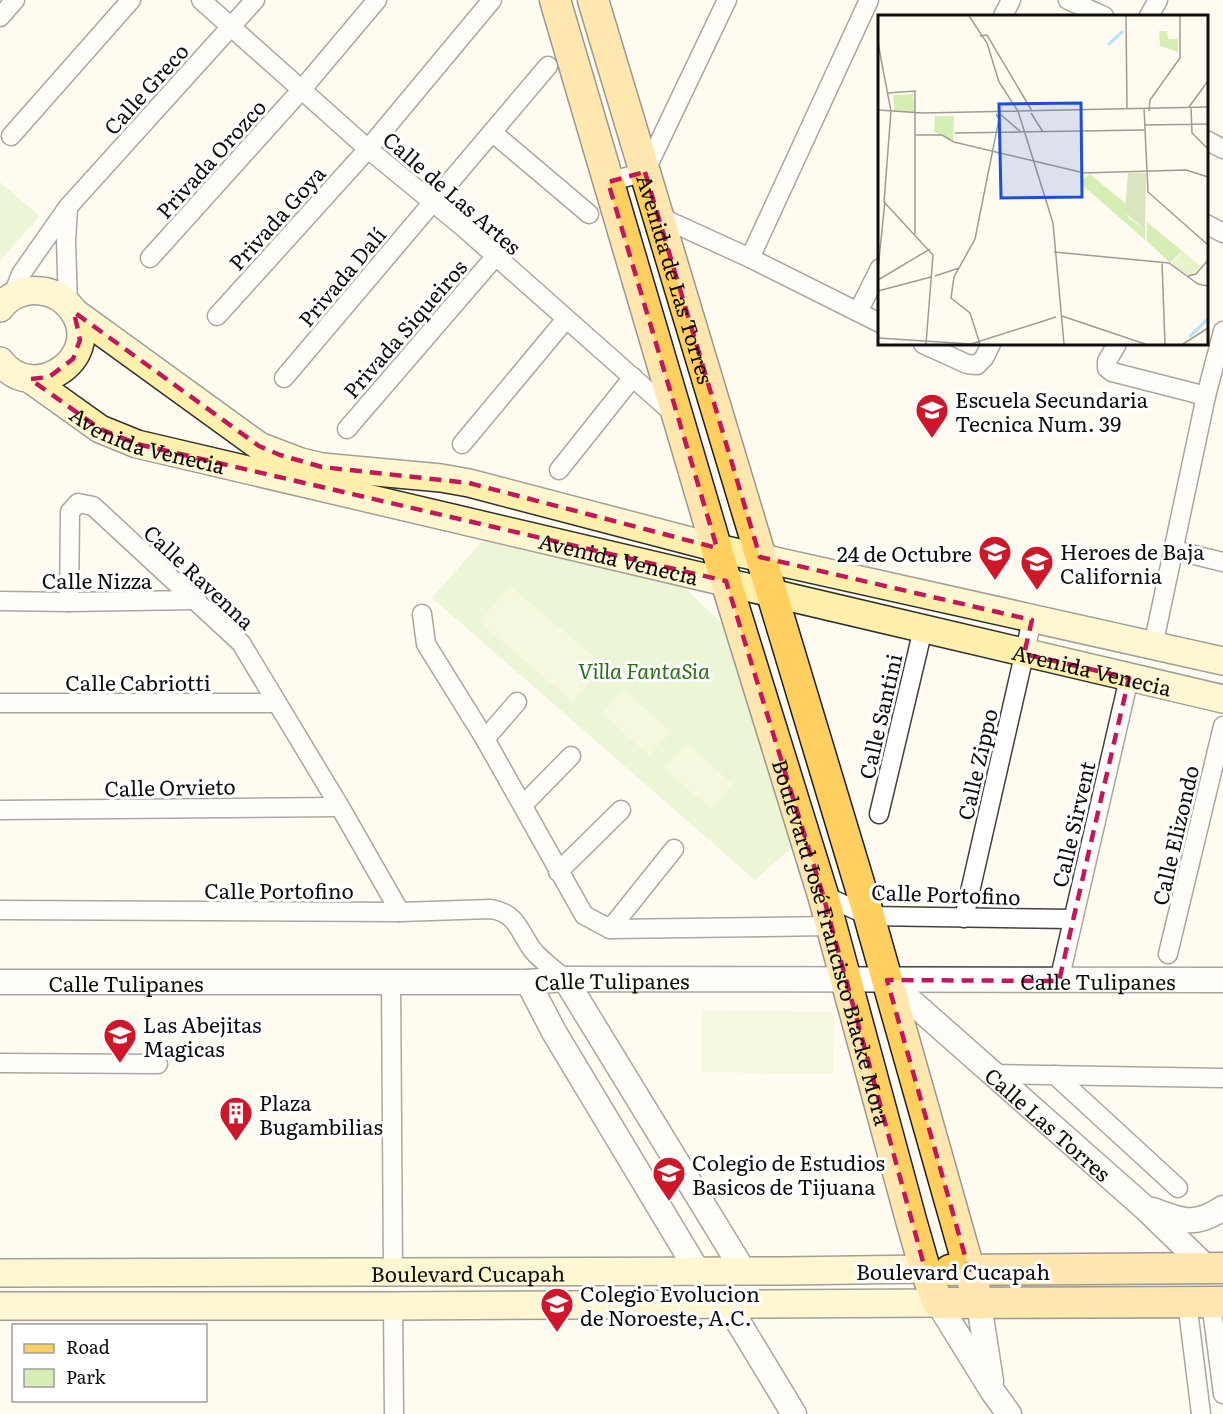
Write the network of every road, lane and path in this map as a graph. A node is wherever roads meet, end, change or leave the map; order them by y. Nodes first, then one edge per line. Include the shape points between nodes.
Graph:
1 (15, 0) edge
2 (131, 0) edge
3 (201, 0) edge
4 (255, 0) edge
5 (377, 0) edge
6 (492, 0) edge
7 (555, 0) edge
8 (593, 0) edge
9 (727, 0) edge
10 (870, 0) edge
11 (1011, 0) edge
12 (1068, 0) edge
13 (1158, 0) edge
14 (1004, 15) edge
15 (1102, 15) edge
16 (1150, 15) edge
17 (0, 17) edge
18 (231, 27) junction
19 (548, 66) dead end
20 (303, 88) junction
21 (492, 132) junction
22 (11, 136) dead end
23 (1208, 141) edge
24 (369, 149) junction
25 (1223, 149) edge
26 (645, 172) junction
27 (608, 182) junction
28 (432, 202) junction
29 (68, 207) junction
30 (589, 214) dead end
31 (658, 216) junction
32 (1208, 225) edge
33 (1223, 233) edge
34 (495, 257) junction
35 (150, 258) dead end
36 (750, 258) junction
37 (878, 270) edge
38 (4, 302) edge
39 (71, 308) junction
40 (858, 312) junction
41 (217, 316) dead end
42 (566, 319) junction
43 (878, 322) edge
44 (1223, 331) edge
45 (925, 345) edge
46 (990, 345) edge
47 (1116, 345) edge
48 (0, 361) edge
49 (633, 377) junction
50 (284, 378) dead end
51 (30, 379) junction
52 (1206, 396) junction
53 (678, 417) junction
54 (347, 429) dead end
55 (462, 444) dead end
56 (559, 470) dead end
57 (717, 548) junction
58 (1174, 550) junction
59 (760, 557) junction
60 (1223, 562) edge
61 (726, 582) junction
62 (771, 592) junction
63 (194, 600) junction
64 (0, 601) edge
65 (69, 602) junction
66 (422, 614) dead end
67 (1032, 620) junction
68 (923, 630) junction
69 (1153, 646) junction
70 (1024, 654) junction
71 (1223, 662) edge
72 (1129, 678) junction
73 (1223, 699) edge
74 (517, 702) dead end
75 (277, 703) junction
76 (0, 704) edge
77 (1223, 726) edge
78 (485, 739) junction
79 (571, 756) dead end
80 (523, 805) junction
81 (340, 807) junction
82 (0, 810) edge
83 (621, 810) dead end
84 (879, 814) dead end
85 (674, 849) dead end
86 (558, 872) junction
87 (823, 895) junction
88 (0, 910) edge
89 (400, 912) junction
90 (869, 916) junction
91 (964, 918) junction
92 (1072, 919) junction
93 (831, 926) junction
94 (610, 929) junction
95 (536, 953) junction
96 (1168, 954) dead end
97 (565, 979) junction
98 (846, 980) junction
99 (887, 980) junction
100 (1223, 980) edge
101 (391, 981) junction
102 (1059, 981) junction
103 (0, 982) edge
104 (528, 982) junction
105 (0, 1063) edge
106 (158, 1064) dead end
107 (992, 1074) junction
108 (1055, 1076) junction
109 (1223, 1078) edge
110 (1178, 1188) dead end
111 (1145, 1208) junction
112 (1223, 1208) edge
113 (1215, 1268) edge
114 (925, 1269) junction
115 (393, 1270) junction
116 (697, 1270) junction
117 (743, 1270) junction
118 (969, 1270) junction
119 (0, 1272) edge
120 (1207, 1302) edge
121 (939, 1303) junction
122 (979, 1304) junction
123 (728, 1305) junction
124 (0, 1306) edge
125 (393, 1306) junction
126 (1217, 1345) junction
127 (1193, 1348) junction
128 (993, 1392) junction
129 (1223, 1394) edge
130 (394, 1414) edge
131 (794, 1414) edge
132 (1009, 1414) edge
133 (1202, 1414) edge

1 - 17 street
2 - 22 street
3 - 18 street, Calle de Las Artes
4 - 18 street, Calle Greco
5 - 20 street, Privada Orozco
6 - 24 street, Privada Goya
7 - 27 main road, Avenida de Las Torres
8 - 26 main road, Avenida de Las Torres
9 - 26 street
10 - 36 street
11 - 14 street
12 - 15 street
13 - 16 street
18 - 20 street, Calle de Las Artes
18 - 29 street, Calle Greco
19 - 21 street, Privada Dalí
20 - 24 street, Calle de Las Artes
20 - 35 street, Privada Orozco
21 - 28 street, Privada Dalí
21 - 30 street
23 - 25 street
24 - 28 street, Calle de Las Artes
24 - 41 street, Privada Goya
26 - 27 street
26 - 31 main road, Avenida de Las Torres
27 - 53 main road, Avenida de Las Torres
28 - 34 street, Calle de Las Artes
28 - 50 street, Privada Dalí
29 - 38 street, Calle Greco
29 - 39 street via 66,241
31 - 36 street
31 - 59 main road, Avenida de Las Torres
32 - 33 street
34 - 42 street, Calle de Las Artes
34 - 54 street, Privada Siqueiros
36 - 40 street
37 - 40 street
38 - 39 main road, Avenida Venecia via 27,291 45,291
39 - 51 main road via 78,320 80,340 73,359 49,377
39 - 57 main road, Avenida Venecia via 259,446 280,455 322,467 469,483
40 - 43 street
42 - 49 street, Calle de Las Artes
42 - 55 street
44 - 52 street
45 - 46 street via 978,365
47 - 52 street via 1107,361 1112,372
48 - 51 main road, Avenida Venecia via 11,372
49 - 53 street, Calle de Las Artes
49 - 56 street
51 - 61 main road, Avenida Venecia via 100,429 136,444
52 - 58 street
53 - 57 main road, Avenida de Las Torres
57 - 59 main road, Avenida Venecia
57 - 61 main road, Boulevard José Francisco Blacke Mora
58 - 60 street
58 - 69 street
59 - 62 main road, Avenida de Las Torres
59 - 67 main road, Avenida Venecia
61 - 62 main road, Avenida Venecia
61 - 87 main road, Boulevard José Francisco Blacke Mora
62 - 68 main road, Avenida Venecia
62 - 90 main road, Boulevard José Francisco Blacke Mora
63 - 65 street, Calle Nizza
63 - 65 street, Calle Ravenna via 93,506 78,503 70,512
63 - 75 street, Calle Ravenna via 241,643
64 - 65 street, Calle Nizza
66 - 78 street via 426,644
67 - 69 main road, Avenida Venecia
67 - 70 street, Calle Zippo
68 - 70 main road, Avenida Venecia
68 - 84 street, Calle Santini
69 - 71 main road, Avenida Venecia
70 - 72 main road, Avenida Venecia
70 - 91 street, Calle Zippo
72 - 73 main road, Avenida Venecia
72 - 92 street, Calle Sirvent
74 - 78 street
75 - 76 street, Calle Cabriotti
75 - 81 street, Calle Ravenna
77 - 96 street, Calle Elizondo
78 - 80 street
79 - 80 street
80 - 86 street
81 - 82 street, Calle Orvieto
81 - 89 street, Calle Ravenna
83 - 86 street
85 - 94 street
86 - 94 street via 584,915
87 - 90 street, Calle Portofino
87 - 93 main road, Boulevard José Francisco Blacke Mora
88 - 89 street, Calle Portofino
89 - 95 street, Calle Portofino via 502,911 512,916
90 - 91 street, Calle Portofino
90 - 99 main road, Boulevard José Francisco Blacke Mora
91 - 92 street, Calle Portofino
92 - 102 street, Calle Sirvent
93 - 94 street
93 - 98 main road, Boulevard José Francisco Blacke Mora
95 - 97 street, Calle Portofino
95 - 104 street
97 - 98 street, Calle Tulipanes
97 - 104 street, Calle Tulipanes
97 - 117 street
98 - 99 street, Calle Tulipanes
98 - 114 main road, Boulevard José Francisco Blacke Mora
99 - 102 street, Calle Tulipanes
99 - 107 street, Calle Las Torres
99 - 118 main road, Boulevard José Francisco Blacke Mora
100 - 102 street, Calle Tulipanes
101 - 103 street, Calle Tulipanes
101 - 104 street, Calle Tulipanes
101 - 115 street
104 - 116 street
105 - 106 street
107 - 108 street
107 - 111 street, Calle Las Torres
108 - 109 street
108 - 110 street, Calle Las Torres
111 - 112 street via 1188,1222 1199,1221
111 - 113 street, Calle Las Torres
113 - 118 main road, Boulevard Cucapah
114 - 117 main road, Boulevard Cucapah
114 - 118 main road, Boulevard Cucapah
114 - 121 main road, Boulevard José Francisco Blacke Mora
115 - 116 main road, Boulevard Cucapah
115 - 119 main road, Boulevard Cucapah
116 - 117 main road, Boulevard Cucapah
118 - 122 main road, Boulevard José Francisco Blacke Mora
120 - 122 main road, Boulevard Cucapah
120 - 126 street
120 - 127 street
121 - 122 main road, Boulevard Cucapah
121 - 123 main road, Boulevard Cucapah
121 - 128 street
122 - 128 street
123 - 125 main road, Boulevard Cucapah
123 - 131 street
124 - 125 main road, Boulevard Cucapah
125 - 130 street
126 - 127 street
126 - 129 street
127 - 133 street
128 - 132 street

